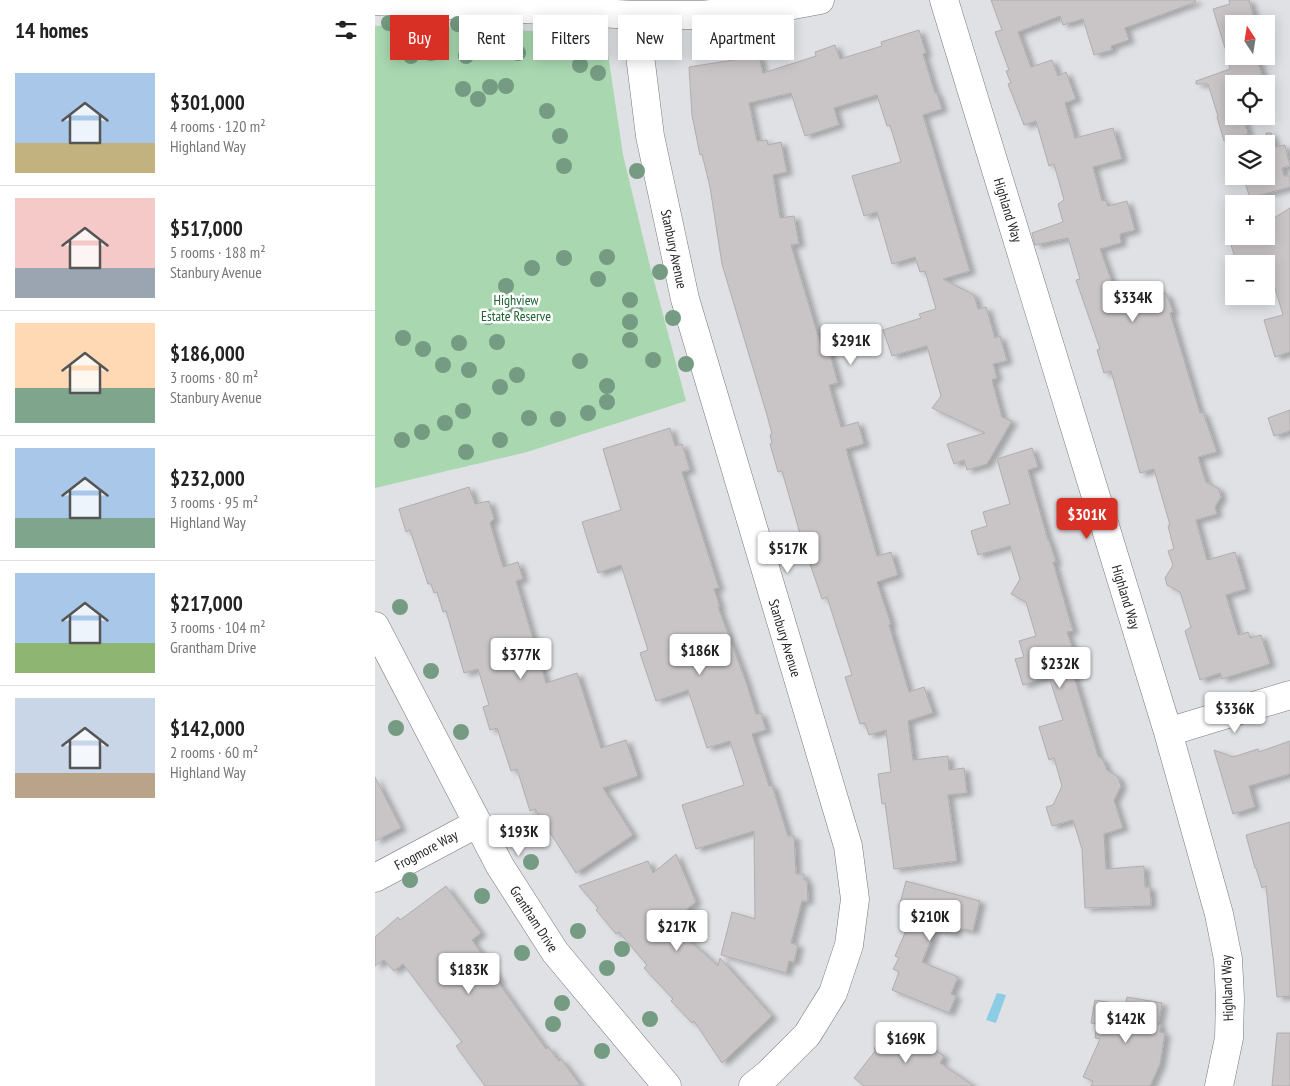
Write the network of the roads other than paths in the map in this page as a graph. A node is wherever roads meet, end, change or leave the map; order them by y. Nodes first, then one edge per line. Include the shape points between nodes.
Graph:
1 (820, 0) edge
2 (943, 0) edge
3 (384, 1) edge
4 (618, 15) edge
5 (682, 15) edge
6 (640, 60) edge
7 (375, 626) edge
8 (1290, 695) edge
9 (1168, 732) junction
10 (478, 823) junction
11 (375, 878) edge
12 (667, 1086) edge
13 (753, 1086) edge
14 (1219, 1086) edge

1 - 5 street
2 - 9 street, Highland Way
3 - 4 street
6 - 13 street, Stanbury Avenue via 650,136 685,299 848,846 855,899 849,945 833,994 807,1035
7 - 10 street, Grantham Drive
8 - 9 street
9 - 14 street, Highland Way via 1219,914 1228,959 1229,1038
10 - 11 street, Frogmore Way
10 - 12 street, Grantham Drive via 500,866 555,952

